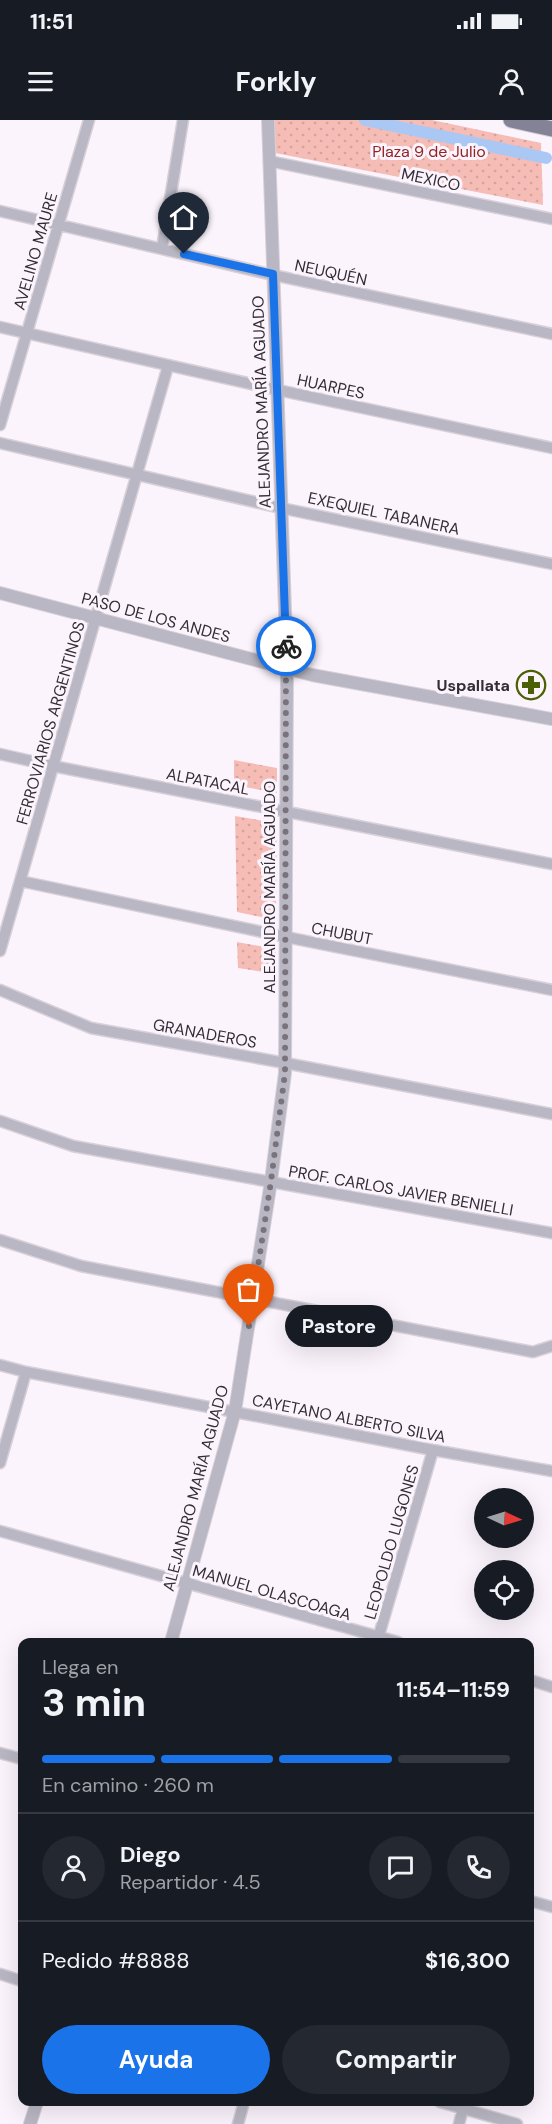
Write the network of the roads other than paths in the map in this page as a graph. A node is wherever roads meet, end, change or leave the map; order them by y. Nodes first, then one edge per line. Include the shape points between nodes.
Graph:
1 (88, 120) edge
2 (183, 120) edge
3 (267, 120) edge
4 (511, 120) edge
5 (552, 129) edge
6 (269, 161) junction
7 (0, 211) edge
8 (552, 219) edge
9 (57, 224) junction
10 (162, 248) junction
11 (273, 274) junction
12 (0, 327) edge
13 (27, 333) junction
14 (552, 334) edge
15 (168, 366) junction
16 (278, 390) junction
17 (0, 425) edge
18 (0, 443) edge
19 (552, 448) edge
20 (137, 474) junction
21 (281, 507) junction
22 (552, 564) edge
23 (0, 593) edge
24 (96, 618) junction
25 (287, 668) junction
26 (552, 719) edge
27 (0, 754) edge
28 (53, 766) junction
29 (286, 811) junction
30 (552, 864) edge
31 (20, 880) junction
32 (286, 937) junction
33 (0, 951) edge
34 (0, 990) edge
35 (552, 990) edge
36 (285, 1063) junction
37 (552, 1114) edge
38 (0, 1120) edge
39 (271, 1181) junction
40 (552, 1233) edge
41 (0, 1240) edge
42 (254, 1298) junction
43 (552, 1346) edge
44 (0, 1365) edge
45 (26, 1372) junction
46 (235, 1412) junction
47 (433, 1450) junction
48 (0, 1463) edge
49 (552, 1471) edge
50 (0, 1531) edge
51 (188, 1584) junction
52 (172, 1638) edge
53 (371, 1638) edge
54 (379, 1638) edge
55 (534, 1681) edge
56 (552, 1687) edge
57 (0, 1753) edge
58 (18, 1759) edge
59 (534, 1902) edge
60 (552, 1907) edge
61 (0, 1974) edge
62 (18, 1980) edge
63 (36, 2106) edge
64 (243, 2106) edge
65 (456, 2106) edge
66 (464, 2108) junction
67 (30, 2124) edge
68 (238, 2124) edge
69 (459, 2124) edge
70 (517, 2124) edge

1 - 9 street, AVELINO MAURE
2 - 10 street
3 - 6 street, ALEJANDRO MARÍA AGUADO
4 - 5 main road
6 - 8 street, MEXICO
6 - 11 street, ALEJANDRO MARÍA AGUADO
7 - 9 street, NEUQUÉN
9 - 10 street, NEUQUÉN
9 - 13 street, AVELINO MAURE
10 - 11 street, NEUQUÉN
11 - 14 street, NEUQUÉN
11 - 16 street, ALEJANDRO MARÍA AGUADO
12 - 13 street, HUARPES
13 - 15 street, HUARPES
13 - 17 street, AVELINO MAURE
15 - 16 street, HUARPES
15 - 20 street, FERROVIARIOS ARGENTINOS
16 - 19 street, HUARPES
16 - 21 street, ALEJANDRO MARÍA AGUADO
18 - 20 street, EXEQUIEL TABANERA
20 - 21 street, EXEQUIEL TABANERA
20 - 24 street, FERROVIARIOS ARGENTINOS
21 - 22 street, EXEQUIEL TABANERA
21 - 25 street, ALEJANDRO MARÍA AGUADO
23 - 24 street, PASO DE LOS ANDES
24 - 25 street, PASO DE LOS ANDES
24 - 28 street, FERROVIARIOS ARGENTINOS
25 - 26 street, PASO DE LOS ANDES
25 - 29 street, ALEJANDRO MARÍA AGUADO
27 - 28 street, ALPATACAL
28 - 29 street, ALPATACAL
28 - 31 street, FERROVIARIOS ARGENTINOS
29 - 30 street, ALPATACAL
29 - 32 street, ALEJANDRO MARÍA AGUADO
31 - 32 street, CHUBUT
31 - 33 street, FERROVIARIOS ARGENTINOS
32 - 35 street, CHUBUT
32 - 36 street, ALEJANDRO MARÍA AGUADO
34 - 36 street, GRANADEROS via 91,1028
36 - 37 street, GRANADEROS
36 - 39 street, ALEJANDRO MARÍA AGUADO
38 - 39 street, PROF. CARLOS JAVIER BENIELLI via 73,1146
39 - 40 street, PROF. CARLOS JAVIER BENIELLI
39 - 42 street, ALEJANDRO MARÍA AGUADO
41 - 42 street via 81,1266
42 - 43 street via 533,1352
42 - 46 street, ALEJANDRO MARÍA AGUADO
44 - 45 street, CAYETANO ALBERTO SILVA
45 - 46 street, CAYETANO ALBERTO SILVA
45 - 48 street
46 - 47 street, CAYETANO ALBERTO SILVA
46 - 51 street, ALEJANDRO MARÍA AGUADO
47 - 49 street, CAYETANO ALBERTO SILVA
47 - 54 street, LEOPOLDO LUGONES
50 - 51 street, MANUEL OLASCOAGA
51 - 52 street, ALEJANDRO MARÍA AGUADO
51 - 53 street, MANUEL OLASCOAGA
55 - 56 street
57 - 58 street
59 - 60 street
61 - 62 street
63 - 67 street
64 - 68 street
65 - 66 street
66 - 69 street
66 - 70 street

